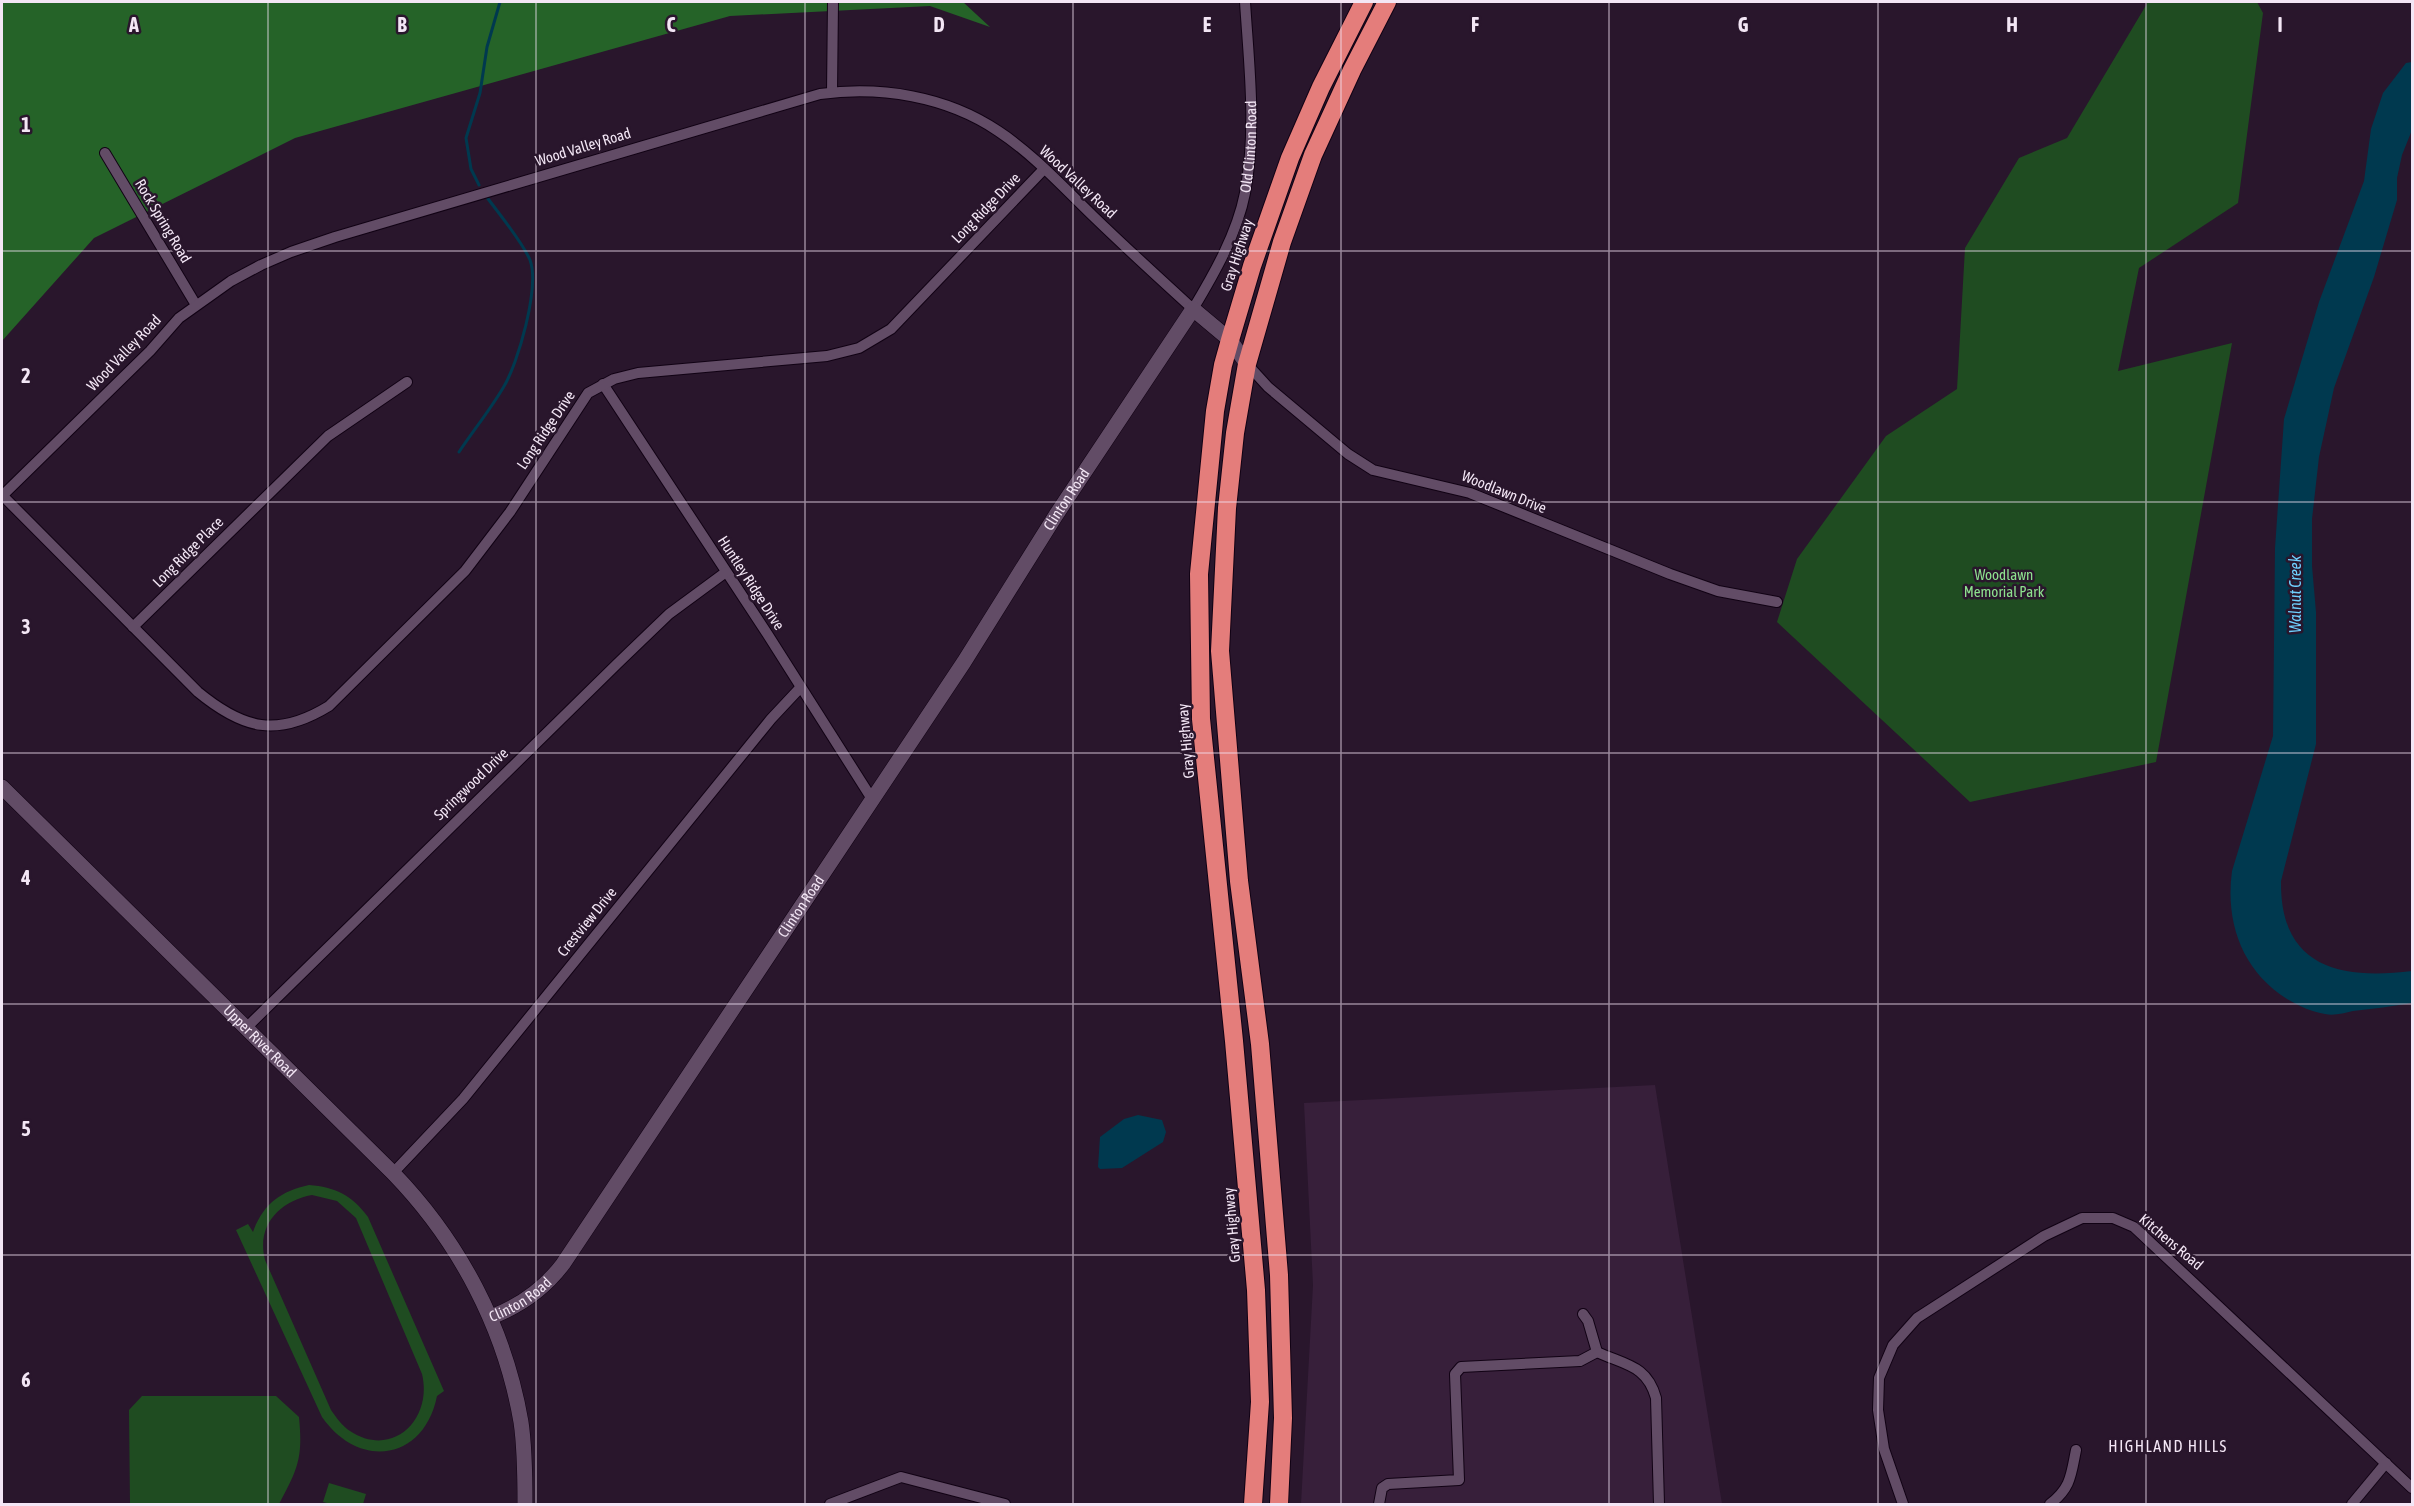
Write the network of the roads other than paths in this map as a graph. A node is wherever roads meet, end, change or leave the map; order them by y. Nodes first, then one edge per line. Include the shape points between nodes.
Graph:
1 (833, 2) edge
2 (1245, 2) edge
3 (1364, 2) edge
4 (1387, 2) edge
5 (832, 92) junction
6 (105, 153) dead end
7 (1044, 169) junction
8 (196, 305) junction
9 (1193, 309) junction
10 (1230, 340) junction
11 (1247, 364) junction
12 (407, 382) dead end
13 (603, 384) junction
14 (2, 496) edge
15 (726, 572) junction
16 (1778, 602) dead end
17 (133, 627) junction
18 (801, 688) junction
19 (2, 787) edge
20 (872, 799) junction
21 (246, 1028) junction
22 (393, 1173) junction
23 (1582, 1314) dead end
24 (491, 1317) junction
25 (1597, 1352) junction
26 (2076, 1450) dead end
27 (2386, 1463) junction
28 (2412, 1488) edge
29 (525, 1504) edge
30 (830, 1504) edge
31 (1005, 1504) edge
32 (1253, 1504) edge
33 (1279, 1504) edge
34 (1379, 1504) edge
35 (1659, 1504) edge
36 (1903, 1504) edge
37 (2050, 1504) edge
38 (2352, 1504) edge

1 - 5 street
2 - 9 street, Old Clinton Road via 1252,114 1245,195 1212,279
3 - 10 highway, Gray Highway via 1290,158
4 - 11 highway via 1313,155 1282,242
5 - 7 street, Wood Valley Road via 916,96 957,109 998,131
5 - 8 street, Wood Valley Road via 797,99 334,237 261,265
6 - 8 street, Rock Spring Road
7 - 9 street, Wood Valley Road
7 - 13 street, Long Ridge Drive via 891,329 859,348 827,356 638,373
8 - 14 street, Wood Valley Road
9 - 10 street
9 - 20 street, Clinton Road
10 - 11 street
10 - 32 highway, Gray Highway via 1215,411 1204,510 1199,643 1201,719 1256,1290 1260,1402
11 - 16 street, Woodlawn Drive via 1339,447 1373,470 1470,493 1718,591
11 - 33 highway via 1229,479 1220,651 1279,1275 1283,1418
12 - 17 street, Long Ridge Place via 328,436
13 - 15 street, Huntley Ridge Drive
13 - 17 street, Long Ridge Drive via 588,393 577,407 510,512 465,571 328,706 312,716 264,725 222,712
14 - 17 street
15 - 18 street, Huntley Ridge Drive
15 - 21 street, Springwood Drive via 669,614
18 - 20 street, Huntley Ridge Drive
18 - 22 street, Crestview Drive via 771,719 463,1099
19 - 21 street, Upper River Road
20 - 24 street, Clinton Road via 563,1264 535,1294
21 - 22 street, Upper River Road
22 - 24 street, Upper River Road via 447,1238
23 - 25 street via 1588,1321
24 - 29 street, Clinton Road via 521,1424
25 - 34 street via 1580,1361 1457,1369 1459,1480 1388,1484 1382,1488
25 - 35 street via 1636,1368 1653,1386
26 - 37 street via 2071,1479 2063,1494
27 - 28 street, Kitchens Road
27 - 36 street, Kitchens Road via 2134,1227 2114,1218 2082,1218 2044,1236 1917,1318 1893,1345 1879,1378 1878,1410 1884,1449
27 - 38 street
30 - 31 street via 901,1477

